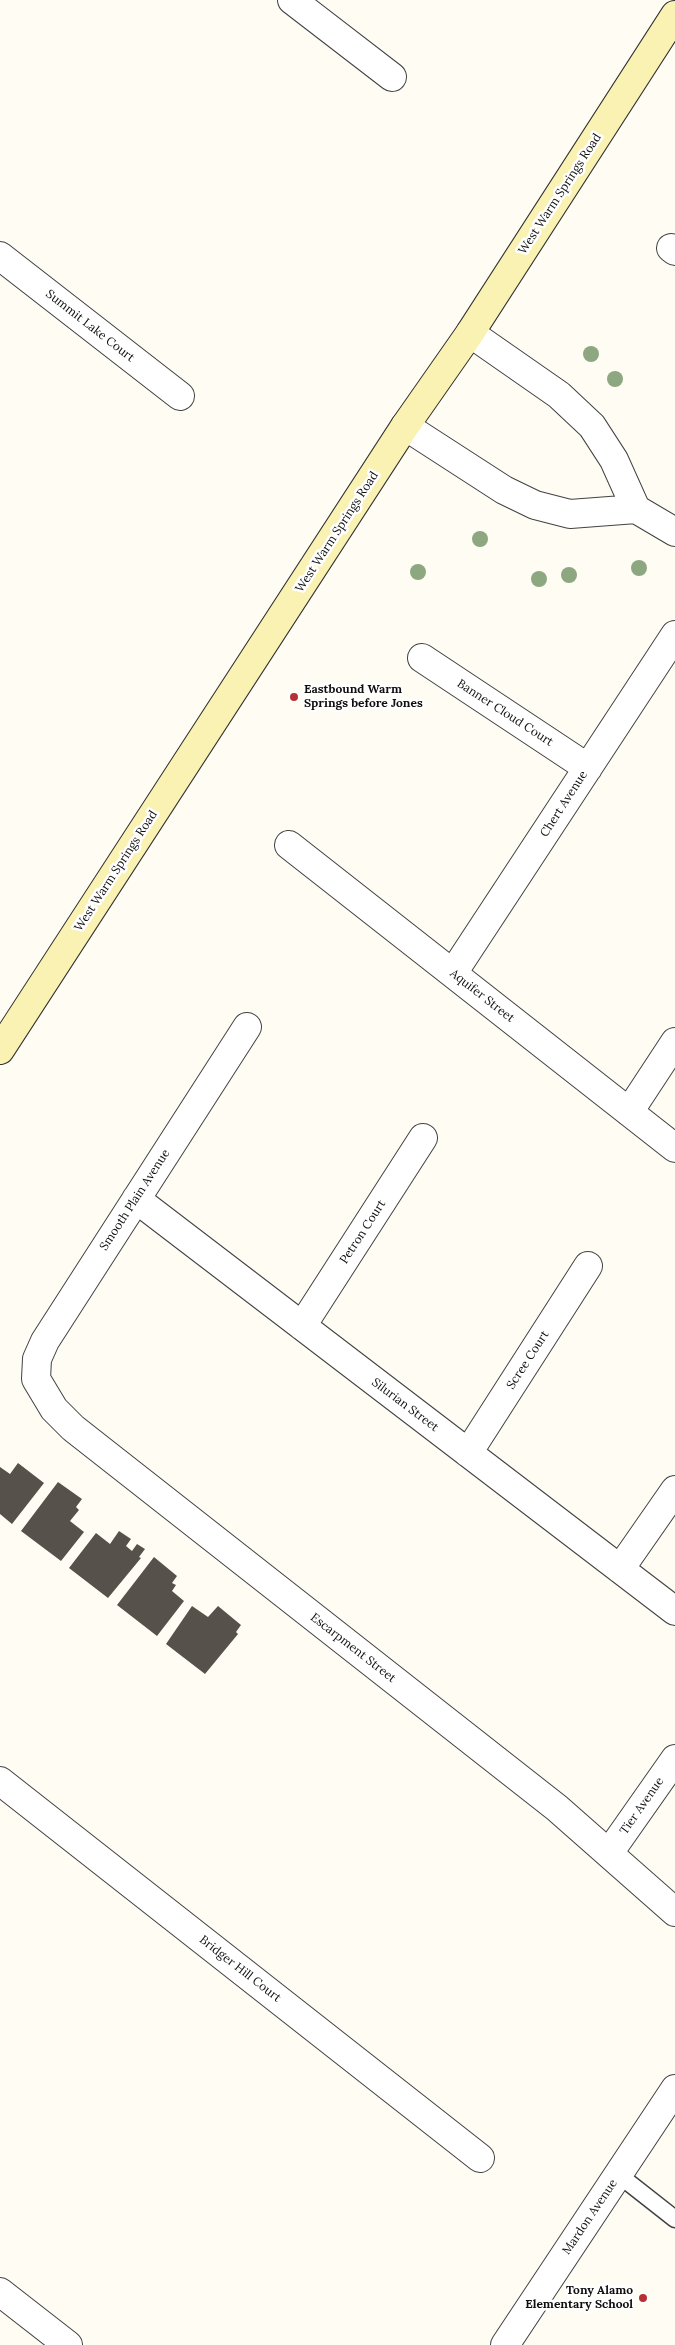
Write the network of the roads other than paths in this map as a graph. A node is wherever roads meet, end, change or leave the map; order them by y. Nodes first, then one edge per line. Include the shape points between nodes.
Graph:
1 (292, 0) edge
2 (675, 15) edge
3 (392, 77) dead end
4 (0, 256) edge
5 (470, 333) junction
6 (180, 396) dead end
7 (406, 426) junction
8 (636, 509) junction
9 (675, 532) edge
10 (675, 635) edge
11 (422, 658) dead end
12 (588, 768) junction
13 (289, 845) dead end
14 (453, 973) junction
15 (247, 1027) dead end
16 (675, 1042) edge
17 (0, 1050) edge
18 (629, 1112) junction
19 (423, 1138) dead end
20 (675, 1148) edge
21 (136, 1199) junction
22 (588, 1266) dead end
23 (302, 1326) junction
24 (36, 1379) joint
25 (468, 1453) junction
26 (675, 1490) edge
27 (620, 1569) junction
28 (675, 1611) edge
29 (675, 1759) edge
30 (0, 1781) edge
31 (609, 1853) junction
32 (675, 1912) edge
33 (675, 2089) edge
34 (480, 2158) dead end
35 (618, 2175) junction
36 (675, 2219) edge
37 (0, 2292) edge
38 (68, 2345) edge
39 (505, 2345) edge

1 - 3 street
2 - 5 main road, West Warm Springs Road
4 - 6 street, Summit Lake Court
5 - 7 main road, West Warm Springs Road
5 - 8 street via 559,395 592,426 614,460
7 - 8 street via 504,490 535,505 570,514
7 - 17 main road, West Warm Springs Road
8 - 9 street
10 - 12 street, Chert Avenue
11 - 12 street, Banner Cloud Court
12 - 14 street, Chert Avenue
13 - 14 street, Aquifer Street
14 - 18 street, Aquifer Street
15 - 21 street, Smooth Plain Avenue
16 - 18 street
18 - 20 street, Aquifer Street
19 - 23 street, Petron Court
21 - 23 street, Silurian Street
21 - 24 street, Smooth Plain Avenue via 45,1341 37,1359
22 - 25 street, Scree Court
23 - 25 street, Silurian Street
24 - 31 street, Escarpment Street via 54,1410 73,1428 557,1808
25 - 27 street, Silurian Street
26 - 27 street
27 - 28 street, Silurian Street
29 - 31 street, Tier Avenue
30 - 34 street, Bridger Hill Court
31 - 32 street, Escarpment Street
33 - 35 street, Mardon Avenue
35 - 36 lane
35 - 39 street, Mardon Avenue
37 - 38 street

